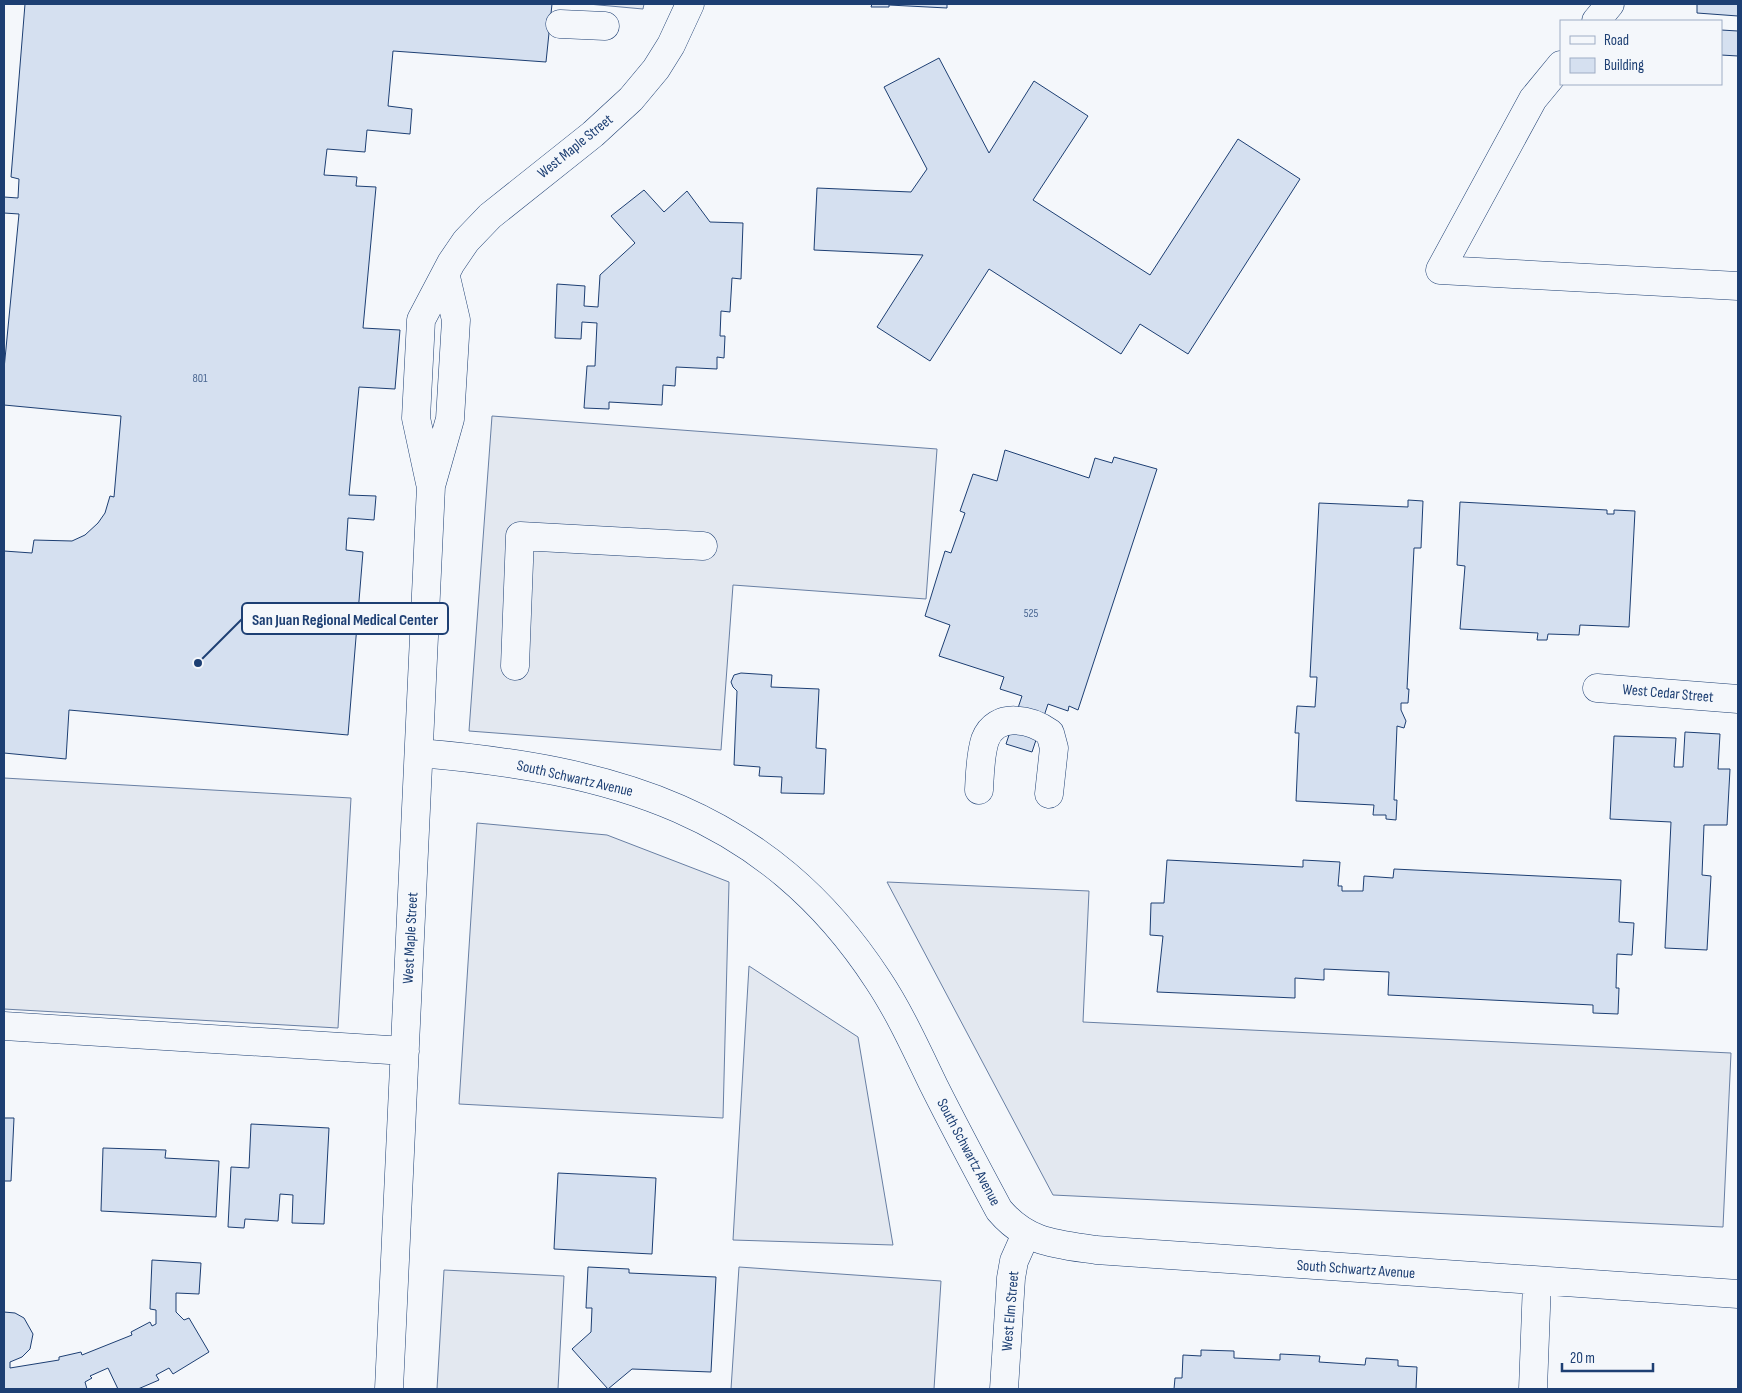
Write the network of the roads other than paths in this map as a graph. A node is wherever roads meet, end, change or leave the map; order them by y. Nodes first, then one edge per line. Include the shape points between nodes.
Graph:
1 (690, 4) edge
2 (1610, 4) edge
3 (1597, 20) edge
4 (560, 24) dead end
5 (605, 26) dead end
6 (1560, 66) edge
7 (1738, 286) edge
8 (702, 546) dead end
9 (515, 666) dead end
10 (1597, 688) dead end
11 (1738, 699) edge
12 (419, 753) junction
13 (979, 790) dead end
14 (1049, 794) dead end
15 (4, 1026) edge
16 (405, 1051) junction
17 (1026, 1234) junction
18 (1537, 1282) junction
19 (1738, 1294) edge
20 (389, 1389) edge
21 (1004, 1389) edge
22 (1534, 1389) edge

1 - 12 street, West Maple Street via 671,45 631,99 593,134 490,216 466,241 451,263 446,277 456,320 450,419 430,486
2 - 3 street
4 - 5 street
6 - 7 street via 1533,99 1440,270
8 - 9 street via 520,536
10 - 11 street, West Cedar Street
12 - 16 street, West Maple Street
12 - 17 street, South Schwartz Avenue via 535,767 642,793 709,823 779,869 827,914 880,982 999,1210
13 - 14 street via 986,738 999,723 1014,719 1041,726 1050,733 1054,748
15 - 16 street
16 - 20 street, West Maple Street
17 - 18 street, South Schwartz Avenue via 1051,1244 1096,1250
17 - 21 street, West Elm Street via 1014,1261 1011,1278
18 - 19 street, South Schwartz Avenue
18 - 22 street

